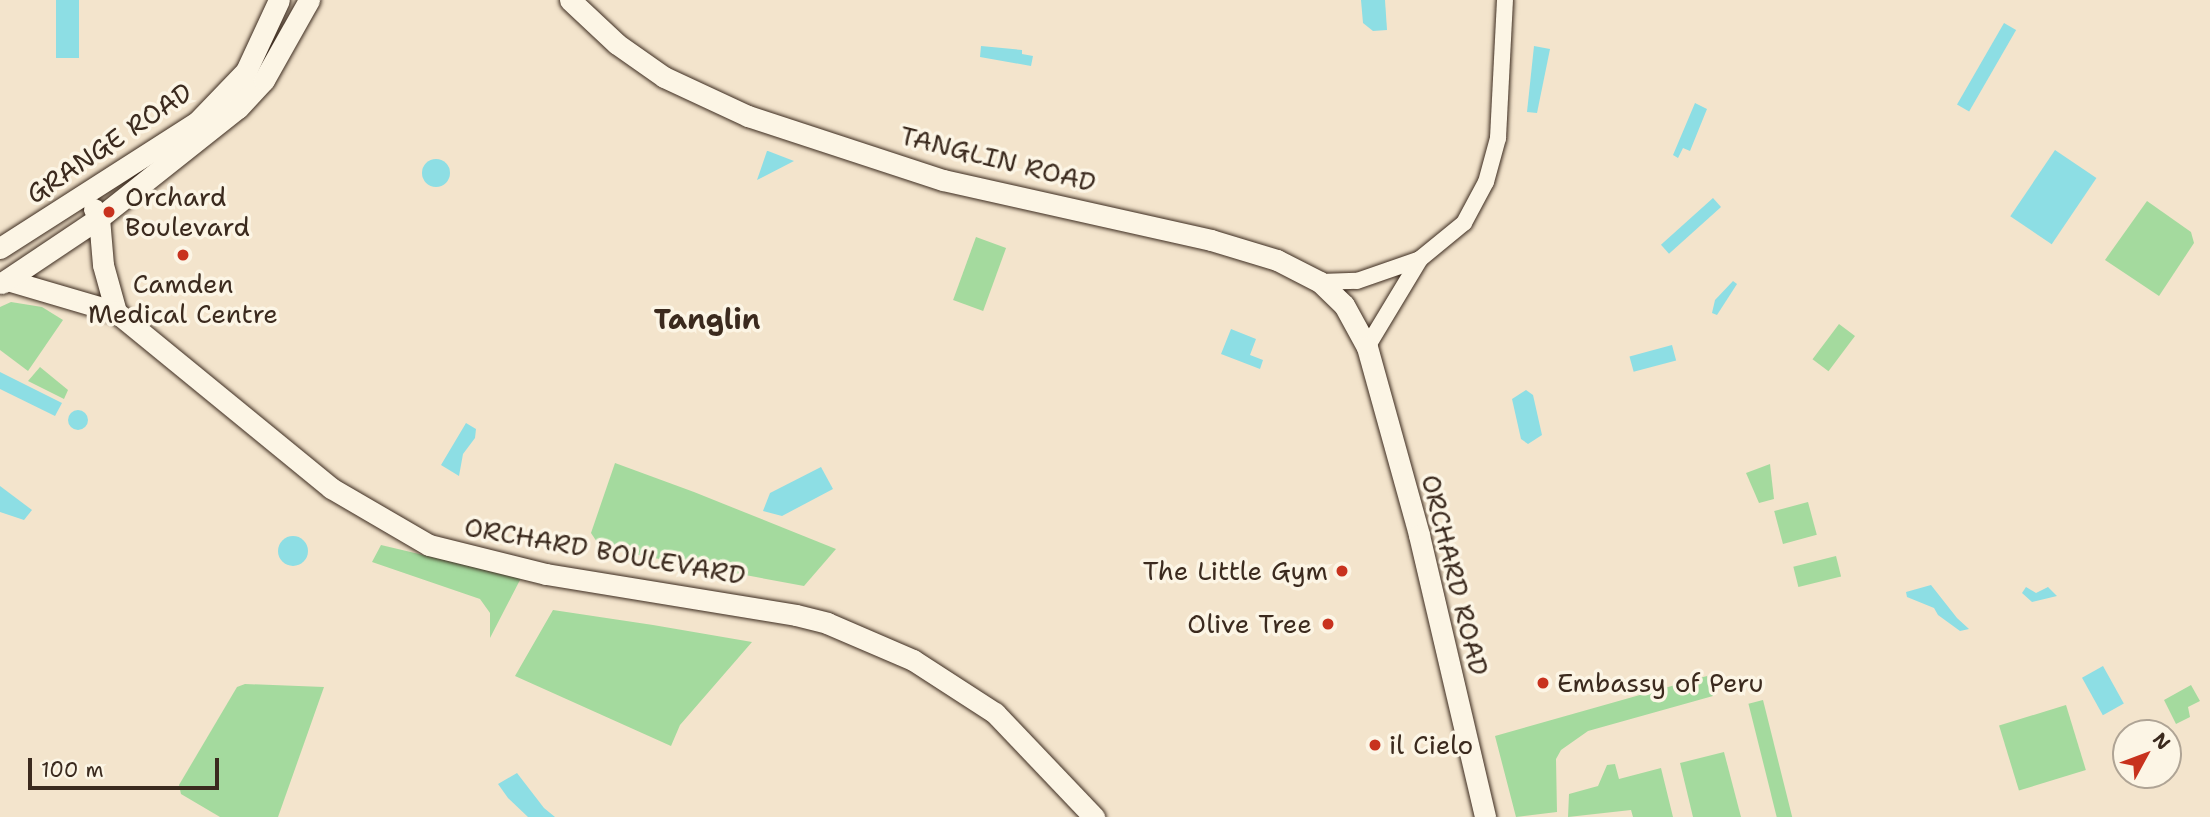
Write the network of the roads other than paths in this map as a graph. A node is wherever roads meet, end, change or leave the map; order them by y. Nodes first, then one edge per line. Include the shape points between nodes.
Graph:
1 (279, 0) edge
2 (309, 0) edge
3 (570, 0) edge
4 (1505, 0) edge
5 (85, 196) junction
6 (99, 218) junction
7 (0, 248) edge
8 (1420, 260) junction
9 (4, 282) edge
10 (1320, 282) junction
11 (116, 312) junction
12 (1367, 347) junction
13 (1094, 817) edge
14 (1485, 817) edge

1 - 5 main road, GRANGE ROAD via 263,41 232,88 197,122
2 - 6 main road, GRANGE ROAD via 264,80 238,108
3 - 10 main road, TANGLIN ROAD via 617,44 664,77 748,116 943,180 1218,242 1277,260
4 - 8 street via 1498,138 1486,182 1460,227
5 - 6 main road
5 - 7 main road, GRANGE ROAD
6 - 9 main road, GRANGE ROAD
6 - 11 main road via 103,265
8 - 10 street via 1357,281
8 - 12 street
9 - 11 main road, ORCHARD BOULEVARD
10 - 12 main road, TANGLIN ROAD via 1344,305
11 - 13 main road, ORCHARD BOULEVARD via 331,488 392,527 429,545 546,574 827,623 913,660 995,713
12 - 14 main road, ORCHARD ROAD via 1419,535

